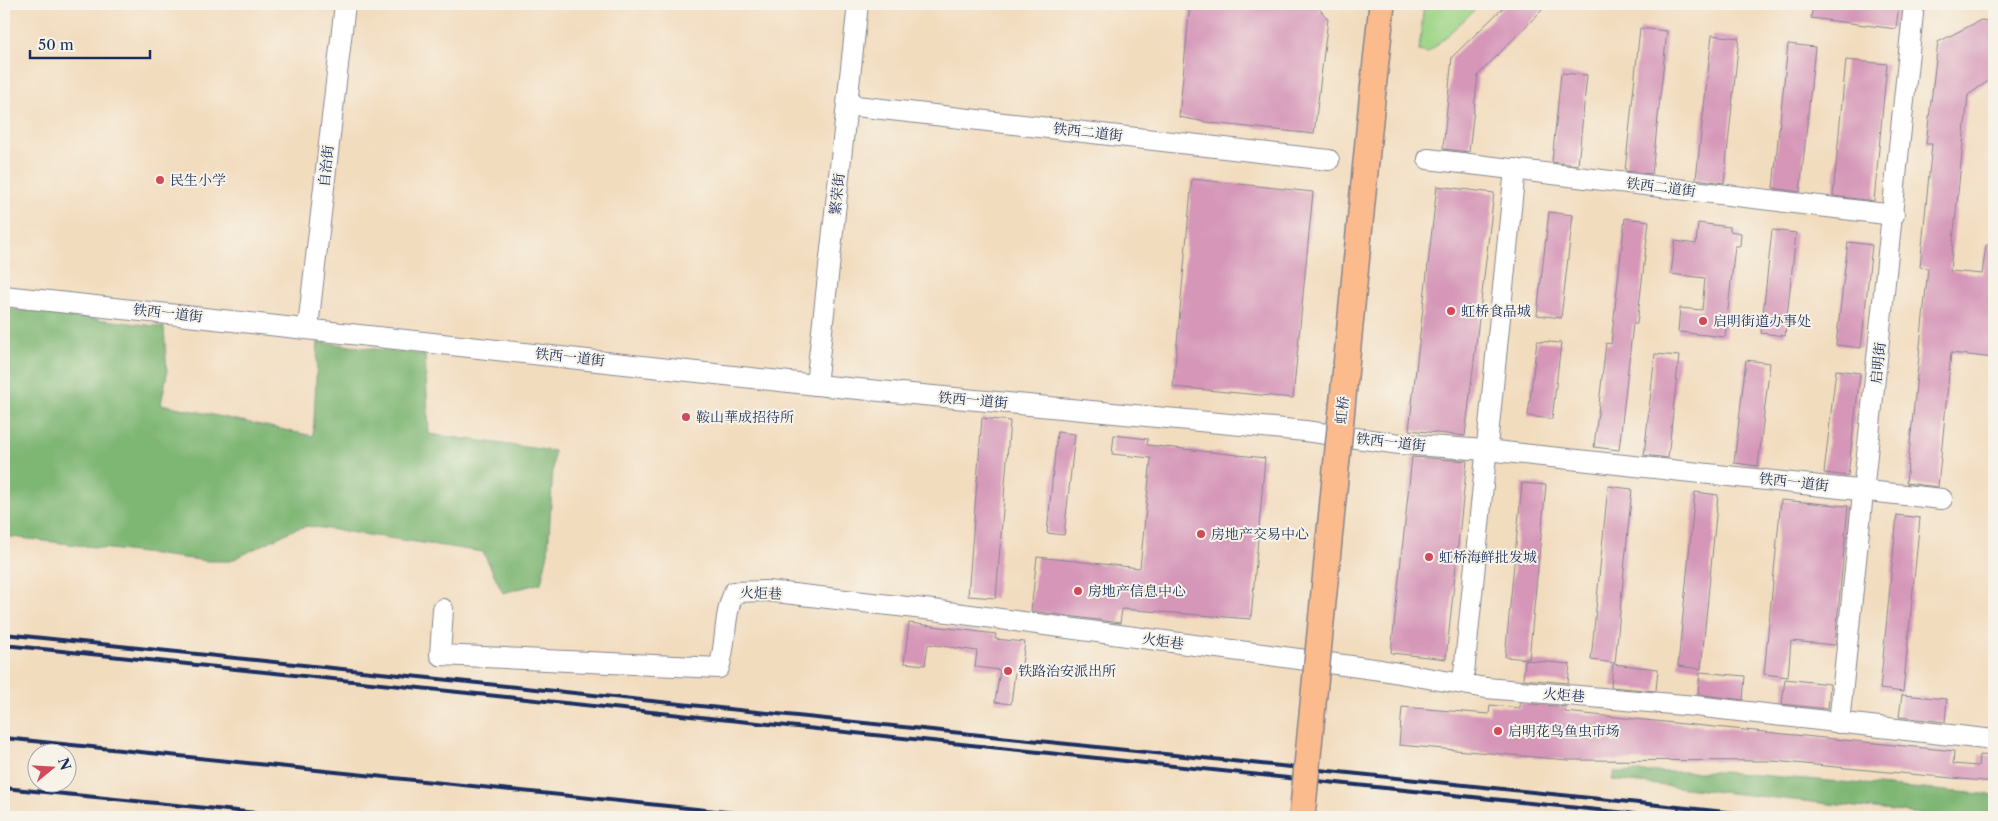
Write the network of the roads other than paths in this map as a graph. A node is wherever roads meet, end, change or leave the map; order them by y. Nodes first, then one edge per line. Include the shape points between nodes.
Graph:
1 (345, 4) edge
2 (858, 4) edge
3 (1382, 4) edge
4 (1914, 4) edge
5 (847, 105) junction
6 (1428, 158) dead end
7 (1329, 160) dead end
8 (1516, 169) junction
9 (1894, 215) junction
10 (4, 296) edge
11 (308, 327) junction
12 (816, 385) junction
13 (1486, 450) junction
14 (1864, 489) junction
15 (1942, 499) dead end
16 (443, 609) dead end
17 (1464, 683) junction
18 (1839, 723) junction
19 (1994, 740) edge
20 (1302, 817) edge

1 - 11 street, 自治街
2 - 5 street, 繁荣街
3 - 20 main road, 虹桥, bridge
4 - 9 street, 启明街
5 - 7 street, 铁西二道街
5 - 12 street, 繁荣街
6 - 8 street, 铁西二道街
8 - 9 street, 铁西二道街
8 - 13 street
9 - 14 street, 启明街
10 - 11 street, 铁西一道街
11 - 12 street, 铁西一道街
12 - 13 street, 铁西一道街
13 - 14 street, 铁西一道街
13 - 17 street
14 - 15 street, 铁西一道街
14 - 18 street, 启明街
16 - 17 street, 火炬巷 via 440,655 719,668 724,654 728,606 734,592 767,591 933,610
17 - 18 street, 火炬巷 via 1486,688 1695,706
18 - 19 street, 火炬巷

